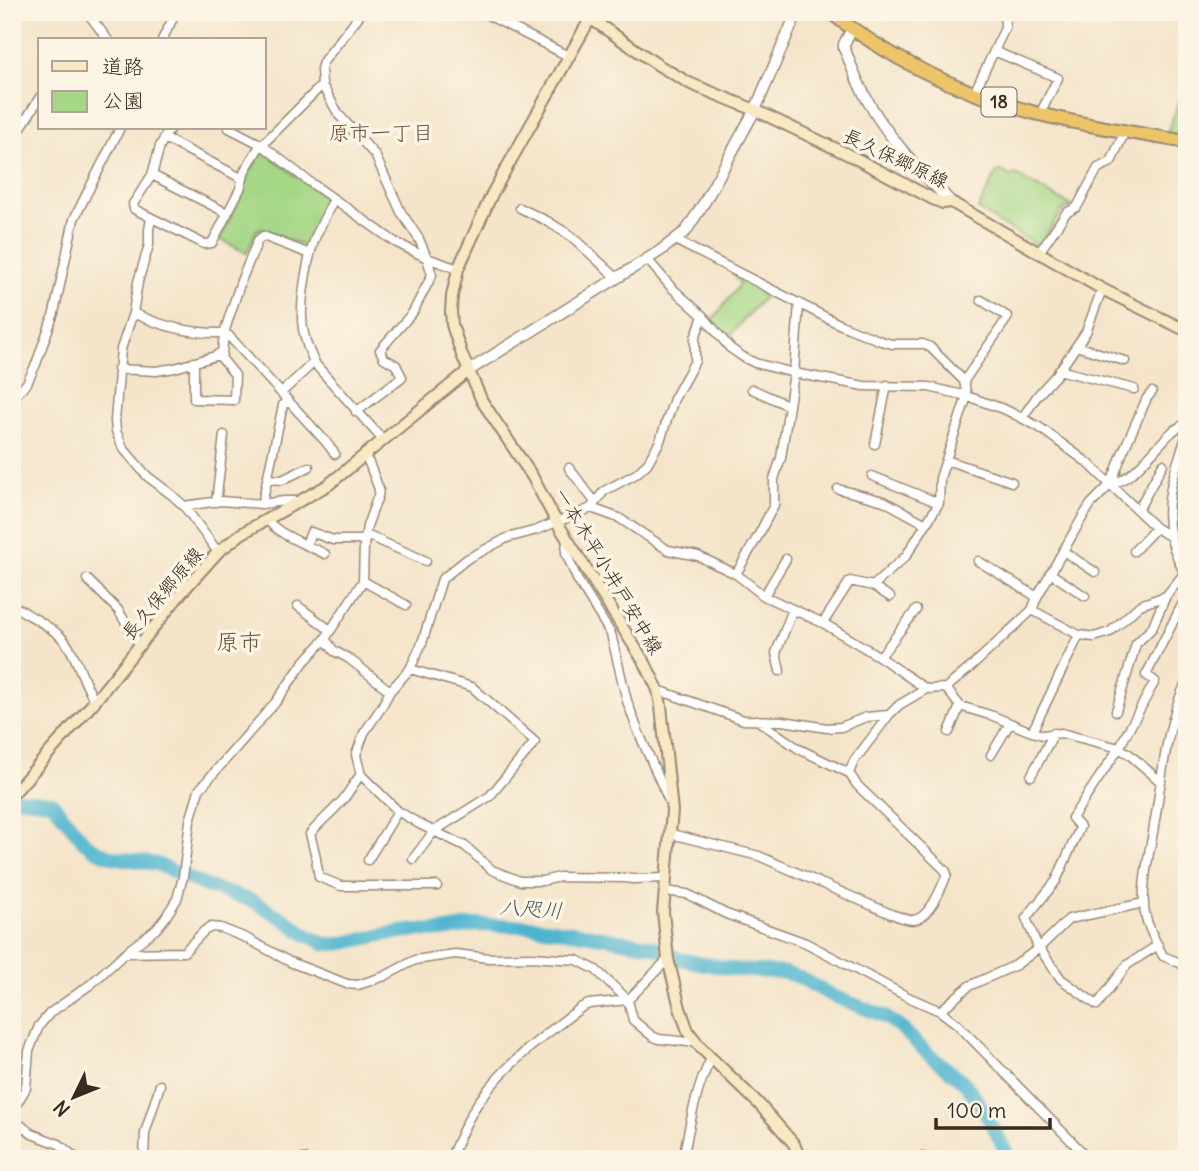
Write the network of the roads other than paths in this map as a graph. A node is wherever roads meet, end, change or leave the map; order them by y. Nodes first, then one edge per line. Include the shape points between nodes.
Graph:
1 (87, 12) edge
2 (176, 12) edge
3 (362, 12) edge
4 (482, 12) edge
5 (797, 12) edge
6 (830, 12) edge
7 (1004, 12) edge
8 (588, 14) edge
9 (852, 29) junction
10 (106, 38) edge
11 (163, 38) edge
12 (994, 51) junction
13 (568, 56) junction
14 (322, 85) junction
15 (974, 93) junction
16 (38, 100) edge
17 (755, 110) junction
18 (1040, 114) junction
19 (119, 130) edge
20 (169, 130) edge
21 (233, 130) edge
22 (1125, 131) junction
23 (164, 138) junction
24 (12, 142) edge
25 (1187, 142) edge
26 (262, 145) junction
27 (152, 175) junction
28 (243, 179) junction
29 (334, 199) junction
30 (951, 202) junction
31 (520, 208) dead end
32 (227, 213) junction
33 (151, 218) junction
34 (676, 240) junction
35 (310, 254) junction
36 (1038, 254) junction
37 (427, 258) junction
38 (647, 259) junction
39 (458, 269) junction
40 (617, 278) junction
41 (1102, 289) junction
42 (981, 300) dead end
43 (799, 303) junction
44 (133, 313) junction
45 (703, 316) junction
46 (1187, 331) edge
47 (224, 333) junction
48 (1076, 346) junction
49 (218, 354) junction
50 (1125, 361) dead end
51 (194, 362) junction
52 (314, 362) junction
53 (118, 369) junction
54 (1059, 370) junction
55 (468, 371) junction
56 (794, 373) junction
57 (964, 381) junction
58 (887, 385) junction
59 (752, 389) dead end
60 (1134, 389) dead end
61 (1152, 392) dead end
62 (281, 393) junction
63 (968, 396) junction
64 (12, 399) edge
65 (288, 401) junction
66 (789, 406) junction
67 (356, 412) junction
68 (1022, 418) junction
69 (1187, 423) edge
70 (1187, 434) edge
71 (223, 435) dead end
72 (383, 440) junction
73 (875, 444) dead end
74 (335, 454) dead end
75 (364, 456) junction
76 (946, 460) junction
77 (1163, 464) dead end
78 (309, 467) dead end
79 (569, 468) dead end
80 (872, 477) dead end
81 (268, 479) junction
82 (1012, 482) dead end
83 (1111, 484) junction
84 (838, 489) dead end
85 (298, 501) junction
86 (216, 502) junction
87 (939, 503) junction
88 (262, 504) junction
89 (593, 505) junction
90 (184, 506) junction
91 (1138, 510) junction
92 (267, 519) junction
93 (556, 522) junction
94 (926, 524) junction
95 (1156, 528) junction
96 (365, 537) junction
97 (1171, 537) junction
98 (567, 539) junction
99 (306, 545) junction
100 (1063, 551) junction
101 (1134, 551) dead end
102 (219, 552) junction
103 (325, 554) dead end
104 (786, 559) dead end
105 (426, 561) dead end
106 (978, 561) dead end
107 (1095, 572) dead end
108 (1050, 573) junction
109 (736, 574) junction
110 (1186, 574) edge
111 (87, 579) dead end
112 (363, 581) junction
113 (873, 586) junction
114 (1187, 595) edge
115 (764, 596) junction
116 (1085, 596) dead end
117 (1166, 596) junction
118 (890, 597) dead end
119 (1037, 597) junction
120 (406, 605) dead end
121 (12, 606) edge
122 (298, 606) dead end
123 (793, 610) junction
124 (916, 610) dead end
125 (1032, 610) junction
126 (823, 623) junction
127 (330, 630) junction
128 (1079, 635) junction
129 (325, 639) junction
130 (140, 646) junction
131 (880, 657) junction
132 (410, 669) junction
133 (780, 671) dead end
134 (1187, 680) edge
135 (946, 688) junction
136 (658, 690) junction
137 (926, 690) junction
138 (390, 691) junction
139 (95, 701) junction
140 (960, 706) junction
141 (1116, 711) dead end
142 (889, 715) junction
143 (757, 720) junction
144 (1010, 723) junction
145 (949, 732) dead end
146 (1032, 732) junction
147 (1054, 733) junction
148 (1119, 748) junction
149 (991, 755) dead end
150 (849, 773) junction
151 (360, 775) junction
152 (1031, 776) dead end
153 (1161, 782) junction
154 (14, 790) edge
155 (671, 807) junction
156 (398, 811) junction
157 (434, 831) junction
158 (671, 834) junction
159 (413, 859) dead end
160 (368, 860) dead end
161 (666, 878) junction
162 (436, 887) dead end
163 (664, 891) junction
164 (1144, 903) junction
165 (1158, 946) junction
166 (1038, 948) junction
167 (1187, 951) edge
168 (125, 953) junction
169 (668, 958) junction
170 (1184, 965) edge
171 (628, 1000) junction
172 (940, 1011) junction
173 (695, 1040) junction
174 (710, 1059) junction
175 (160, 1085) dead end
176 (16, 1101) edge
177 (12, 1112) edge
178 (12, 1118) edge
179 (77, 1159) edge
180 (144, 1159) edge
181 (450, 1159) edge
182 (683, 1159) edge
183 (800, 1159) edge
184 (914, 1159) edge
185 (932, 1159) edge
186 (1089, 1159) edge

1 - 10 street
2 - 11 street
3 - 14 street via 323,62
4 - 13 street
5 - 17 street
6 - 9 highway, 18
7 - 12 street via 1006,28
8 - 13 main road, 一本木平小井戸安中線
8 - 17 main road, 長久保郷原線 via 691,84
9 - 15 highway, 18 via 901,60
9 - 30 street via 844,48 861,89 890,136
12 - 15 street
12 - 18 street via 1058,78
13 - 39 main road, 一本木平小井戸安中線 via 492,194
14 - 26 street
14 - 37 street via 339,116 375,155
15 - 18 highway, 18
16 - 24 street
17 - 30 main road, 長久保郷原線 via 933,199
17 - 34 street via 704,203
18 - 22 highway, 18
19 - 64 street via 74,219 54,313 36,365
20 - 23 street
21 - 26 street
22 - 25 highway, 18
22 - 36 street via 1111,162 1098,168 1077,207 1066,213
23 - 27 street
23 - 28 street
26 - 28 street
26 - 29 street
27 - 32 street
27 - 33 street via 133,204
28 - 32 street
29 - 35 street
29 - 37 street
30 - 36 main road, 長久保郷原線
31 - 40 street via 571,236
32 - 33 street via 212,243 204,244
33 - 44 street
34 - 38 street
34 - 43 street
35 - 47 street via 264,236 258,240
35 - 52 street via 303,326
36 - 41 main road, 長久保郷原線
37 - 39 street
37 - 67 street via 432,275 413,312 380,349 402,377
38 - 40 street
38 - 45 street
39 - 55 main road, 一本木平小井戸安中線 via 452,325
40 - 55 street
41 - 46 main road, 長久保郷原線
41 - 48 street
42 - 57 street via 1008,317
43 - 56 street
43 - 57 street via 881,341 930,347
44 - 47 street via 174,327
44 - 53 street
45 - 56 street via 743,357
45 - 89 street via 695,338 695,361 647,464 604,491
47 - 49 street via 222,354
47 - 62 street
48 - 50 street
48 - 54 street
49 - 51 street
49 - 51 street via 235,375 233,400 194,399
51 - 53 street via 156,372
52 - 62 street
52 - 67 street
53 - 90 street via 115,421 123,448 147,476
54 - 60 street
54 - 68 street
55 - 72 main road, 長久保郷原線
55 - 93 main road, 一本木平小井戸安中線
56 - 58 street via 864,386
56 - 66 street
57 - 63 street
58 - 63 street via 929,387
58 - 73 street
59 - 66 street
61 - 83 street
62 - 65 street
63 - 68 street
63 - 76 street
65 - 74 street
65 - 81 street via 283,405
66 - 109 street via 774,479 774,505
67 - 72 street
68 - 83 street
69 - 83 street via 1119,483
70 - 97 street via 1169,496
71 - 86 street
72 - 75 main road, 長久保郷原線
75 - 85 main road, 長久保郷原線 via 328,485
75 - 96 street via 379,489
76 - 82 street
76 - 87 street
77 - 91 street
78 - 81 street via 282,480
79 - 89 street
80 - 87 street
81 - 88 street
83 - 91 street
83 - 100 street via 1091,504
84 - 94 street via 884,501
85 - 88 street
85 - 92 main road, 長久保郷原線
86 - 88 street
86 - 90 street
87 - 94 street
89 - 93 street
89 - 109 street via 668,550 698,556
90 - 102 street
91 - 95 street
92 - 99 street
92 - 102 main road, 長久保郷原線
93 - 98 main road, 一本木平小井戸安中線
93 - 132 street via 506,538 442,579
94 - 113 street via 906,556
95 - 97 street
95 - 101 street
96 - 99 street via 333,540 311,532
96 - 105 street
96 - 112 street
97 - 110 street
98 - 136 main road, 一本木平小井戸安中線
98 - 155 street via 566,553 577,579 611,634 627,701
99 - 103 street
100 - 107 street
100 - 108 street
102 - 130 main road, 長久保郷原線
104 - 115 street
106 - 119 street
108 - 116 street
108 - 119 street
109 - 115 street
110 - 117 street
111 - 130 street via 118,610
112 - 120 street
112 - 127 street
113 - 118 street
113 - 126 street via 850,581
114 - 148 street via 1146,675 1155,681
115 - 123 street
117 - 128 street via 1140,606 1110,632 1094,638
117 - 141 street via 1152,628 1136,644
119 - 125 street
121 - 139 street via 61,636
122 - 127 street
123 - 126 street
123 - 133 street via 776,653
124 - 131 street
125 - 128 street
125 - 135 street
126 - 131 street
127 - 129 street
128 - 146 street
129 - 138 street via 334,651
129 - 168 street via 199,790 177,899 156,929
130 - 139 main road, 長久保郷原線
131 - 137 street
132 - 138 street
132 - 157 street via 472,687 535,743 490,796
134 - 153 street via 1168,733
135 - 137 street
135 - 140 street
136 - 143 street via 736,718
136 - 155 main road, 一本木平小井戸安中線
137 - 142 street
138 - 151 street via 356,755
139 - 154 main road, 長久保郷原線
140 - 144 street
140 - 145 street
142 - 143 street via 827,728
142 - 150 street
143 - 150 street via 799,749
144 - 146 street
144 - 149 street
146 - 147 street
147 - 148 street
147 - 152 street
148 - 153 street
148 - 166 street via 1072,818 1080,827 1056,881 1026,918
150 - 158 street via 947,874 920,918 891,914 759,856
151 - 156 street
151 - 162 street via 310,834 319,877 341,886
153 - 164 street
155 - 158 main road, 一本木平小井戸安中線
156 - 157 street
156 - 160 street
157 - 159 street
157 - 161 street via 465,846 492,870 520,881
158 - 161 main road, 一本木平小井戸安中線
161 - 163 main road, 一本木平小井戸安中線
163 - 169 main road, 一本木平小井戸安中線
163 - 172 street via 687,894 726,914 806,943
164 - 165 street
164 - 166 street via 1069,919
165 - 166 street via 1127,965 1097,1005 1061,979
165 - 170 street via 1163,956
166 - 172 street via 1016,965 969,986
167 - 170 street
168 - 171 street via 184,952 204,931 221,928 290,962 358,985 415,960 455,954 577,960 596,970
168 - 176 street via 38,1026 29,1051 26,1088
169 - 171 street
169 - 173 main road, 一本木平小井戸安中線 via 680,1008
171 - 173 street via 633,1020 652,1036
171 - 181 street via 582,1007 528,1048 480,1101
172 - 186 street
173 - 174 main road, 一本木平小井戸安中線
174 - 182 street
174 - 183 main road, 一本木平小井戸安中線 via 760,1104 794,1144
175 - 180 street via 145,1133
176 - 177 street
178 - 179 street
184 - 185 street

